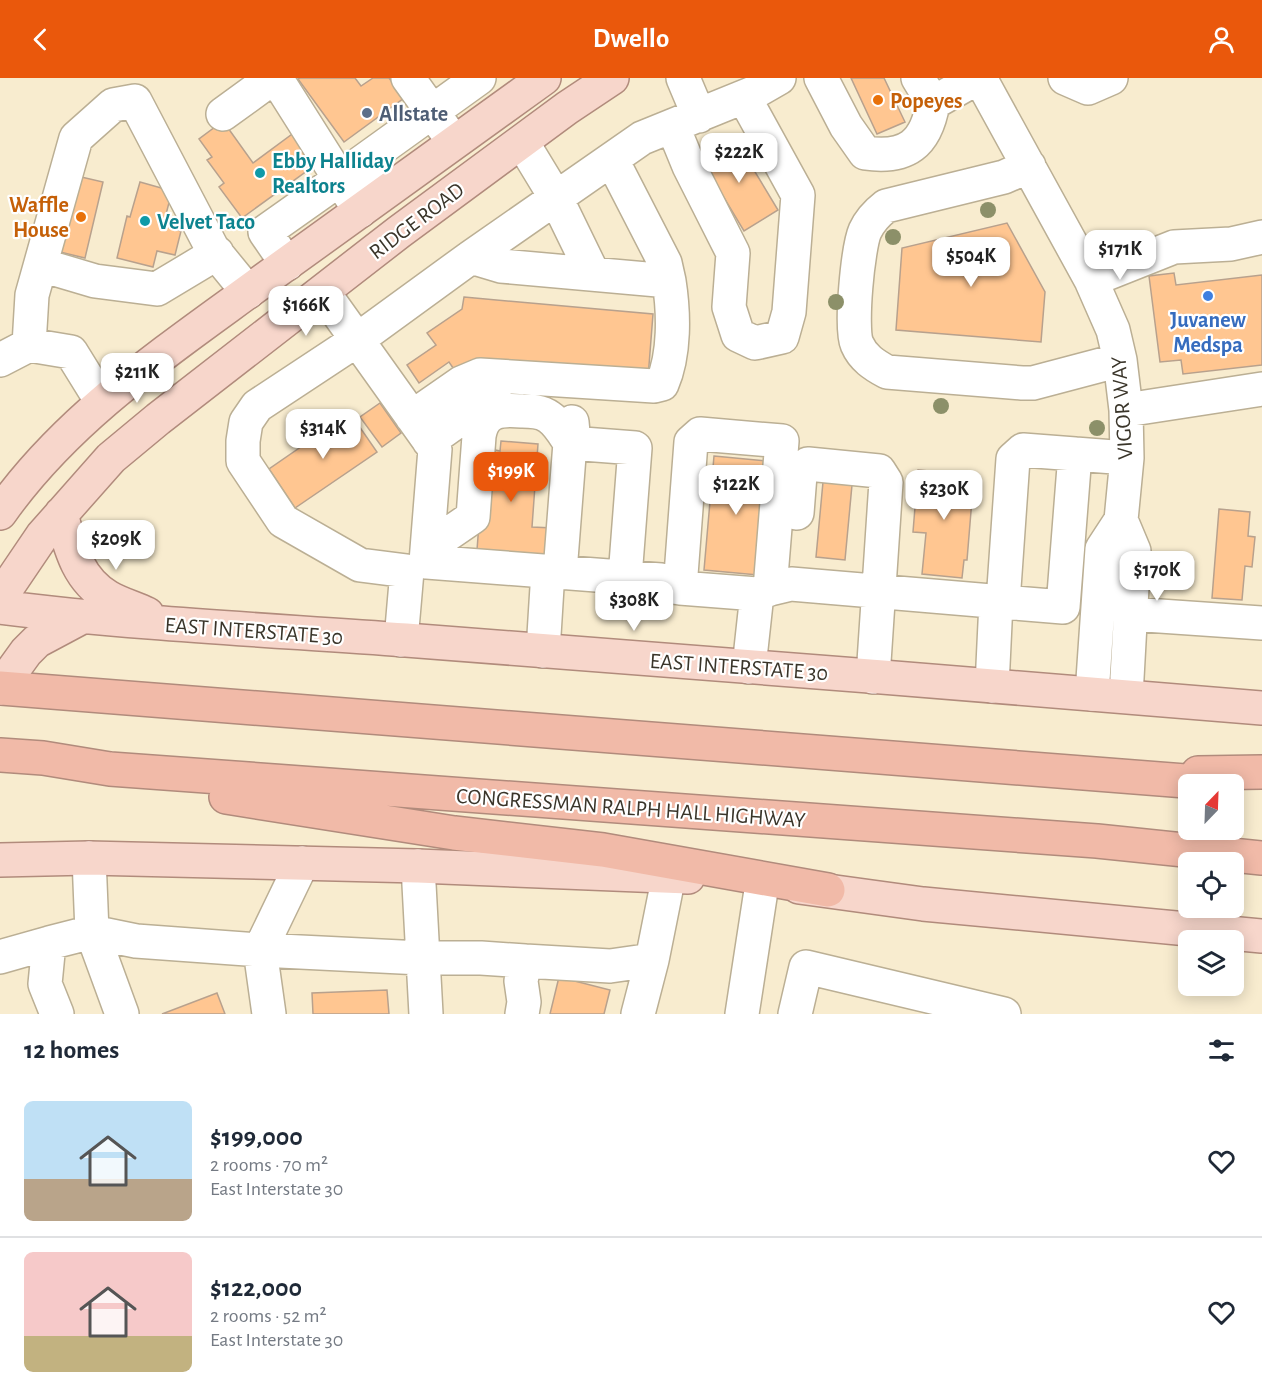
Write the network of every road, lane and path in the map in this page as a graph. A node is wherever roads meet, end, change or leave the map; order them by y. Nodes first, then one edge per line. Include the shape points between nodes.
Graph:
1 (408, 78) edge
2 (479, 78) edge
3 (544, 78) edge
4 (612, 78) edge
5 (683, 78) edge
6 (779, 78) edge
7 (821, 78) edge
8 (978, 78) edge
9 (1065, 78) edge
10 (1111, 78) edge
11 (925, 90) edge
12 (744, 97) junction
13 (432, 113) junction
14 (223, 114) dead end
15 (686, 121) junction
16 (454, 142) junction
17 (522, 142) junction
18 (612, 160) junction
19 (1029, 166) junction
20 (340, 179) junction
21 (556, 198) junction
22 (370, 203) junction
23 (1262, 237) edge
24 (217, 253) junction
25 (471, 257) junction
26 (286, 264) junction
27 (41, 265) junction
28 (593, 274) junction
29 (1091, 280) junction
30 (669, 281) junction
31 (323, 291) junction
32 (248, 292) junction
33 (357, 340) junction
34 (29, 345) junction
35 (0, 360) edge
36 (1120, 360) junction
37 (1262, 389) edge
38 (102, 402) junction
39 (1126, 410) junction
40 (421, 429) junction
41 (134, 440) junction
42 (570, 443) junction
43 (1075, 454) junction
44 (1127, 458) junction
45 (2, 508) edge
46 (61, 513) junction
47 (473, 517) junction
48 (1121, 520) junction
49 (421, 558) junction
50 (468, 565) junction
51 (554, 572) junction
52 (625, 577) junction
53 (680, 588) junction
54 (773, 589) junction
55 (878, 592) junction
56 (0, 598) edge
57 (1000, 602) junction
58 (0, 607) edge
59 (1131, 614) junction
60 (82, 617) junction
61 (1262, 623) edge
62 (174, 625) junction
63 (401, 640) junction
64 (543, 651) junction
65 (749, 667) junction
66 (873, 676) junction
67 (992, 687) junction
68 (0, 688) edge
69 (1092, 694) junction
70 (1126, 696) junction
71 (1262, 708) edge
72 (0, 755) edge
73 (110, 769) junction
74 (1262, 772) edge
75 (1109, 775) junction
76 (1178, 780) edge
77 (1244, 786) edge
78 (1262, 788) edge
79 (0, 853) edge
80 (89, 858) junction
81 (1262, 858) edge
82 (0, 860) edge
83 (302, 863) junction
84 (418, 866) junction
85 (669, 875) junction
86 (762, 884) junction
87 (828, 890) junction
88 (92, 932) junction
89 (1262, 936) edge
90 (49, 943) junction
91 (260, 950) junction
92 (0, 957) edge
93 (421, 958) junction
94 (651, 960) junction
95 (525, 961) junction
96 (898, 1002) edge
97 (57, 1014) edge
98 (122, 1014) edge
99 (269, 1014) edge
100 (426, 1014) edge
101 (522, 1014) edge
102 (638, 1014) edge
103 (742, 1014) edge
104 (795, 1014) edge
105 (1004, 1014) edge

1 - 13 street
2 - 13 street
3 - 16 main road, RIDGE ROAD
4 - 17 main road, RIDGE ROAD
5 - 15 street
6 - 12 street
7 - 11 street via 865,153 897,154 925,132 930,120
8 - 11 street
8 - 19 street, VIGOR WAY
9 - 10 street via 1088,88
12 - 15 street
12 - 15 street via 798,195 789,312 782,336 755,343 738,335 729,307 733,253 689,166
13 - 16 street
13 - 22 street via 358,165
14 - 20 street via 263,85 276,84
15 - 18 street via 642,138
16 - 22 main road, RIDGE ROAD
17 - 21 street
17 - 31 main road, RIDGE ROAD
18 - 21 street
18 - 30 street via 665,263
19 - 29 street, VIGOR WAY
19 - 36 street via 1004,177 886,206 874,216 862,239 853,328 856,344 864,356 887,372 1022,383
20 - 22 street
20 - 26 street via 265,232
21 - 25 street
21 - 28 street
22 - 26 main road, RIDGE ROAD
23 - 29 street via 1231,244 1174,247
24 - 27 street via 158,289 95,281
24 - 27 street via 135,101 113,105 76,138
24 - 32 street
25 - 28 street via 501,266
25 - 33 street
26 - 32 main road, RIDGE ROAD
27 - 34 street via 32,295
28 - 30 street
29 - 36 street, VIGOR WAY via 1113,330
30 - 40 street via 672,329 662,384 480,375 461,383
31 - 33 street
31 - 41 main road, RIDGE ROAD
32 - 38 main road, RIDGE ROAD
33 - 40 street
33 - 49 street via 257,405 246,422 243,461 283,521 360,565
34 - 35 street
34 - 38 street via 71,352
36 - 39 street, VIGOR WAY
37 - 39 street
38 - 41 main road
38 - 45 main road, RIDGE ROAD via 54,448
39 - 44 street, VIGOR WAY
40 - 42 street via 496,398 542,402 557,406 569,416 573,424
40 - 49 street via 435,449
41 - 46 main road, RIDGE ROAD
42 - 47 street via 548,416 503,409 494,412 480,428
42 - 51 street
42 - 52 street via 635,448
43 - 44 street
43 - 57 street via 1023,450 1014,459
43 - 57 street via 1063,607
44 - 48 street, VIGOR WAY
46 - 56 main road, RIDGE ROAD
46 - 62 main road via 73,556 93,585 108,597
47 - 49 street
47 - 50 street
48 - 59 street, VIGOR WAY via 1134,551
48 - 69 street, VIGOR WAY via 1102,549
49 - 50 street
49 - 63 street
50 - 51 street
51 - 52 street
51 - 64 street
52 - 53 street via 661,580
53 - 54 street
53 - 54 street via 691,442 700,434 782,441
54 - 55 street
54 - 55 street via 800,475 808,464 879,471 886,482
54 - 65 street
55 - 57 street
55 - 66 street
57 - 67 street
58 - 60 main road, EAST INTERSTATE 30
59 - 61 street
59 - 70 street, VIGOR WAY
60 - 62 main road, EAST INTERSTATE 30
60 - 68 main road via 37,641
62 - 63 main road, EAST INTERSTATE 30
63 - 64 main road, EAST INTERSTATE 30
64 - 65 main road, EAST INTERSTATE 30
65 - 66 main road, EAST INTERSTATE 30
66 - 67 main road, EAST INTERSTATE 30
67 - 69 main road, EAST INTERSTATE 30
68 - 75 highway
69 - 70 main road, EAST INTERSTATE 30
70 - 71 main road, EAST INTERSTATE 30
72 - 73 highway, CONGRESSMAN RALPH HALL HIGHWAY
73 - 81 highway, CONGRESSMAN RALPH HALL HIGHWAY via 1097,841
73 - 87 highway via 219,795 454,833 603,850
74 - 75 highway
75 - 76 highway
77 - 78 highway
79 - 80 main road
80 - 82 main road
80 - 83 main road
80 - 88 street
83 - 84 main road
83 - 91 street
84 - 85 main road
84 - 93 street
85 - 86 main road
85 - 94 street
86 - 87 main road
86 - 103 street
87 - 89 main road via 923,904
88 - 90 street
88 - 91 street via 136,941
88 - 98 street
90 - 92 street
90 - 97 street via 45,984
91 - 93 street
91 - 99 street
93 - 95 street
93 - 100 street
94 - 95 street via 610,966
94 - 102 street
95 - 101 street
96 - 104 street via 806,967
96 - 105 street

